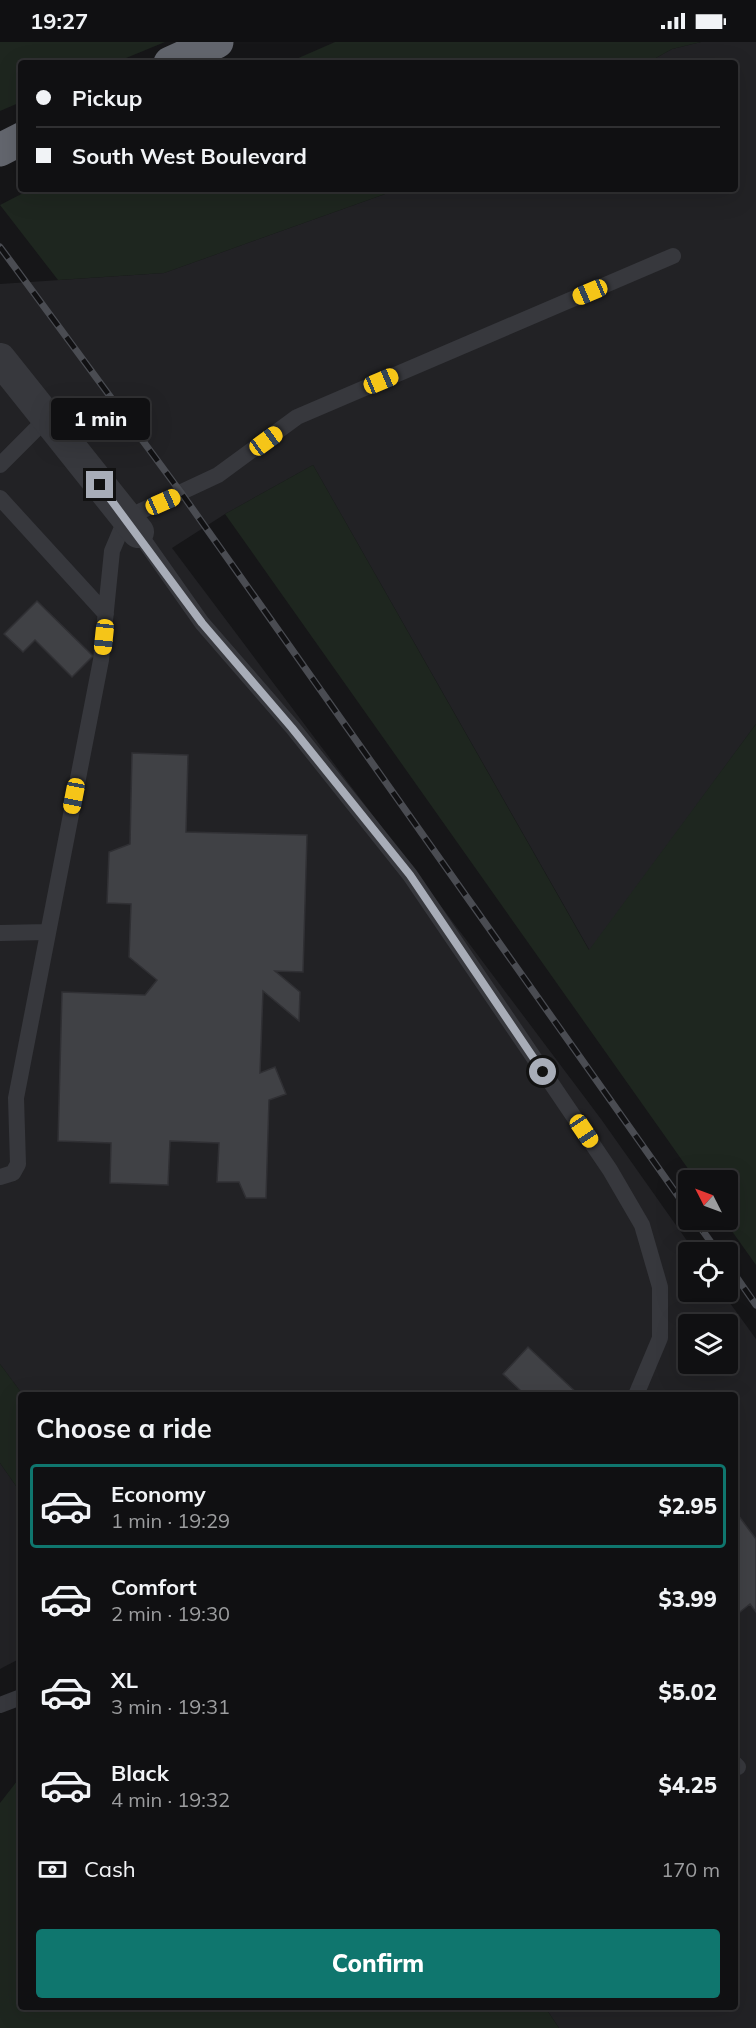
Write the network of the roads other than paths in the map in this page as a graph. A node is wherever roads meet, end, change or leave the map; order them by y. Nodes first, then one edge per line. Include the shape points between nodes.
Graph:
1 (217, 42) edge
2 (177, 60) edge
3 (18, 141) edge
4 (0, 150) edge
5 (673, 256) dead end
6 (0, 359) edge
7 (47, 418) junction
8 (0, 465) edge
9 (0, 498) edge
10 (132, 525) junction
11 (106, 614) junction
12 (47, 932) junction
13 (0, 933) edge
14 (0, 1177) edge
15 (637, 1392) edge
16 (18, 1698) edge
17 (0, 1705) edge

1 - 2 highway
3 - 4 highway
5 - 10 lane via 297,417 218,475
6 - 7 street
7 - 8 lane
7 - 10 street
9 - 11 lane
10 - 11 lane via 112,551
10 - 15 lane via 202,623 410,875 642,1225 660,1287 660,1338
11 - 12 lane via 101,660
12 - 13 lane
12 - 14 lane via 16,1098 18,1164 13,1173
16 - 17 lane

